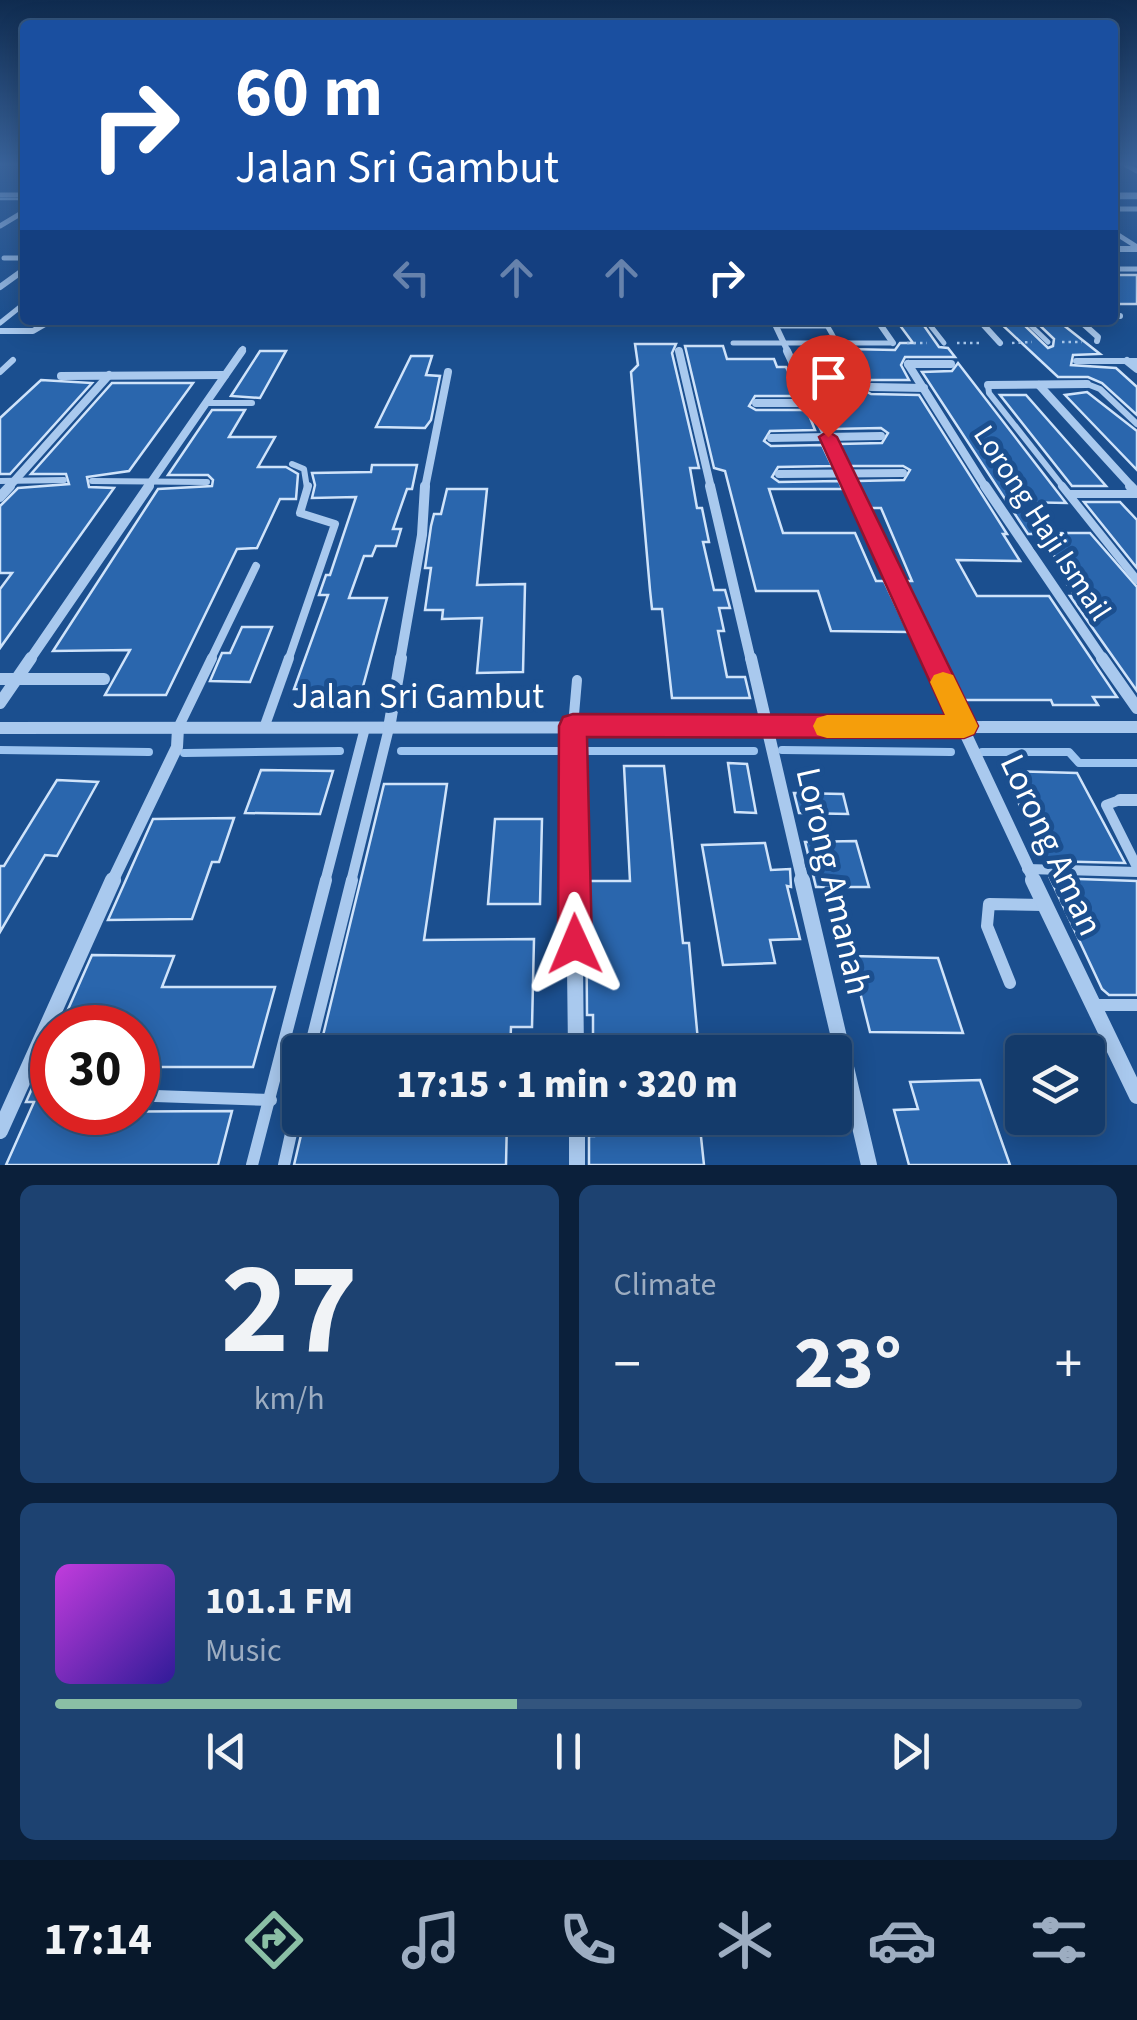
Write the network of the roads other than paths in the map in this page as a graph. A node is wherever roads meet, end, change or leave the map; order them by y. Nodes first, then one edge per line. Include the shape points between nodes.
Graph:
1 (4, 258) dead end
2 (20, 258) edge
3 (20, 307) edge
4 (0, 323) edge
5 (43, 325) edge
6 (775, 325) edge
7 (827, 325) edge
8 (881, 325) edge
9 (930, 325) edge
10 (983, 325) edge
11 (1031, 325) edge
12 (1084, 325) edge
13 (0, 331) edge
14 (1097, 341) dead end
15 (734, 342) dead end
16 (784, 342) junction
17 (838, 342) junction
18 (893, 342) joint
19 (944, 342) dead end
20 (1000, 342) dead end
21 (1048, 342) dead end
22 (243, 349) dead end
23 (679, 351) dead end
24 (12, 360) dead end
25 (1076, 361) dead end
26 (1132, 361) edge
27 (951, 364) dead end
28 (1137, 370) edge
29 (0, 372) edge
30 (448, 372) dead end
31 (225, 375) junction
32 (61, 376) dead end
33 (109, 376) junction
34 (1087, 384) joint
35 (988, 385) joint
36 (1040, 385) junction
37 (871, 387) dead end
38 (924, 388) junction
39 (206, 403) junction
40 (756, 403) dead end
41 (812, 403) junction
42 (252, 404) dead end
43 (1137, 424) edge
44 (881, 436) dead end
45 (828, 437) junction
46 (771, 438) dead end
47 (292, 464) dead end
48 (903, 472) dead end
49 (845, 473) junction
50 (779, 474) dead end
51 (64, 480) dead end
52 (0, 481) edge
53 (14, 481) junction
54 (92, 482) dead end
55 (152, 482) junction
56 (207, 482) dead end
57 (1137, 493) edge
58 (1070, 494) junction
59 (0, 496) edge
60 (256, 566) dead end
61 (1137, 580) edge
62 (0, 678) edge
63 (17, 678) junction
64 (104, 679) dead end
65 (577, 680) dead end
66 (0, 703) edge
67 (1137, 708) edge
68 (573, 726) junction
69 (766, 726) junction
70 (964, 726) junction
71 (1137, 727) edge
72 (0, 728) edge
73 (178, 728) junction
74 (264, 728) junction
75 (365, 728) junction
76 (390, 728) junction
77 (1120, 800) joint
78 (1137, 800) edge
79 (1026, 869) junction
80 (1137, 869) edge
81 (1044, 906) junction
82 (1010, 983) dead end
83 (1093, 1005) junction
84 (1137, 1005) edge
85 (313, 1035) edge
86 (576, 1035) edge
87 (160, 1096) edge
88 (1137, 1096) edge
89 (271, 1100) junction
90 (0, 1132) edge
91 (291, 1135) edge
92 (577, 1135) edge
93 (252, 1165) edge
94 (284, 1165) edge
95 (577, 1165) edge
96 (869, 1165) edge

1 - 2 lane
3 - 4 lane
5 - 13 street
6 - 16 street, Lorong Aman
7 - 17 lane
8 - 18 street
9 - 19 lane
10 - 20 street
11 - 21 lane
12 - 14 street
15 - 16 lane
16 - 17 lane
16 - 41 street, Lorong Aman
17 - 18 lane
22 - 31 street
23 - 69 street, Lorong Amanah
24 - 29 lane
25 - 26 lane
26 - 28 street
27 - 38 street, Lorong Haji Ismail via 908,364
30 - 76 street via 426,470 422,535
31 - 33 street
31 - 39 street
32 - 33 street
33 - 53 street
34 - 36 street
34 - 43 lane
35 - 36 street
35 - 58 lane
36 - 57 street
37 - 38 street
38 - 67 street, Lorong Haji Ismail via 1028,554
39 - 42 lane
39 - 55 street
40 - 41 street
41 - 45 street, Lorong Aman
44 - 45 street
45 - 46 street
45 - 49 street, Lorong Aman
47 - 74 lane via 304,470 308,486 300,513 335,524
48 - 49 street
49 - 50 street
49 - 70 street, Lorong Aman
51 - 53 lane
52 - 53 lane
53 - 59 street
54 - 55 lane
55 - 56 lane
55 - 63 street
57 - 58 lane
58 - 61 lane
60 - 73 lane
62 - 63 street
63 - 64 street
63 - 66 street
65 - 68 lane
68 - 69 street, Jalan Sri Gambut
68 - 76 street, Jalan Sri Gambut
68 - 86 street
69 - 70 street, Jalan Sri Gambut
69 - 96 street, Lorong Amanah
70 - 71 street, Jalan Sri Gambut
70 - 79 street, Lorong Aman
72 - 73 street, Jalan Sri Gambut
73 - 74 street, Jalan Sri Gambut
73 - 90 street via 177,747 78,950
74 - 75 street, Jalan Sri Gambut
75 - 76 street, Jalan Sri Gambut
75 - 89 lane
76 - 85 lane
77 - 78 street
77 - 80 lane via 1106,805
79 - 80 lane
79 - 81 street, Lorong Aman
81 - 82 lane via 989,904 986,926
81 - 83 street, Lorong Aman
83 - 84 lane
83 - 88 street, Lorong Aman
87 - 89 lane
89 - 93 lane
91 - 94 lane
92 - 95 street

